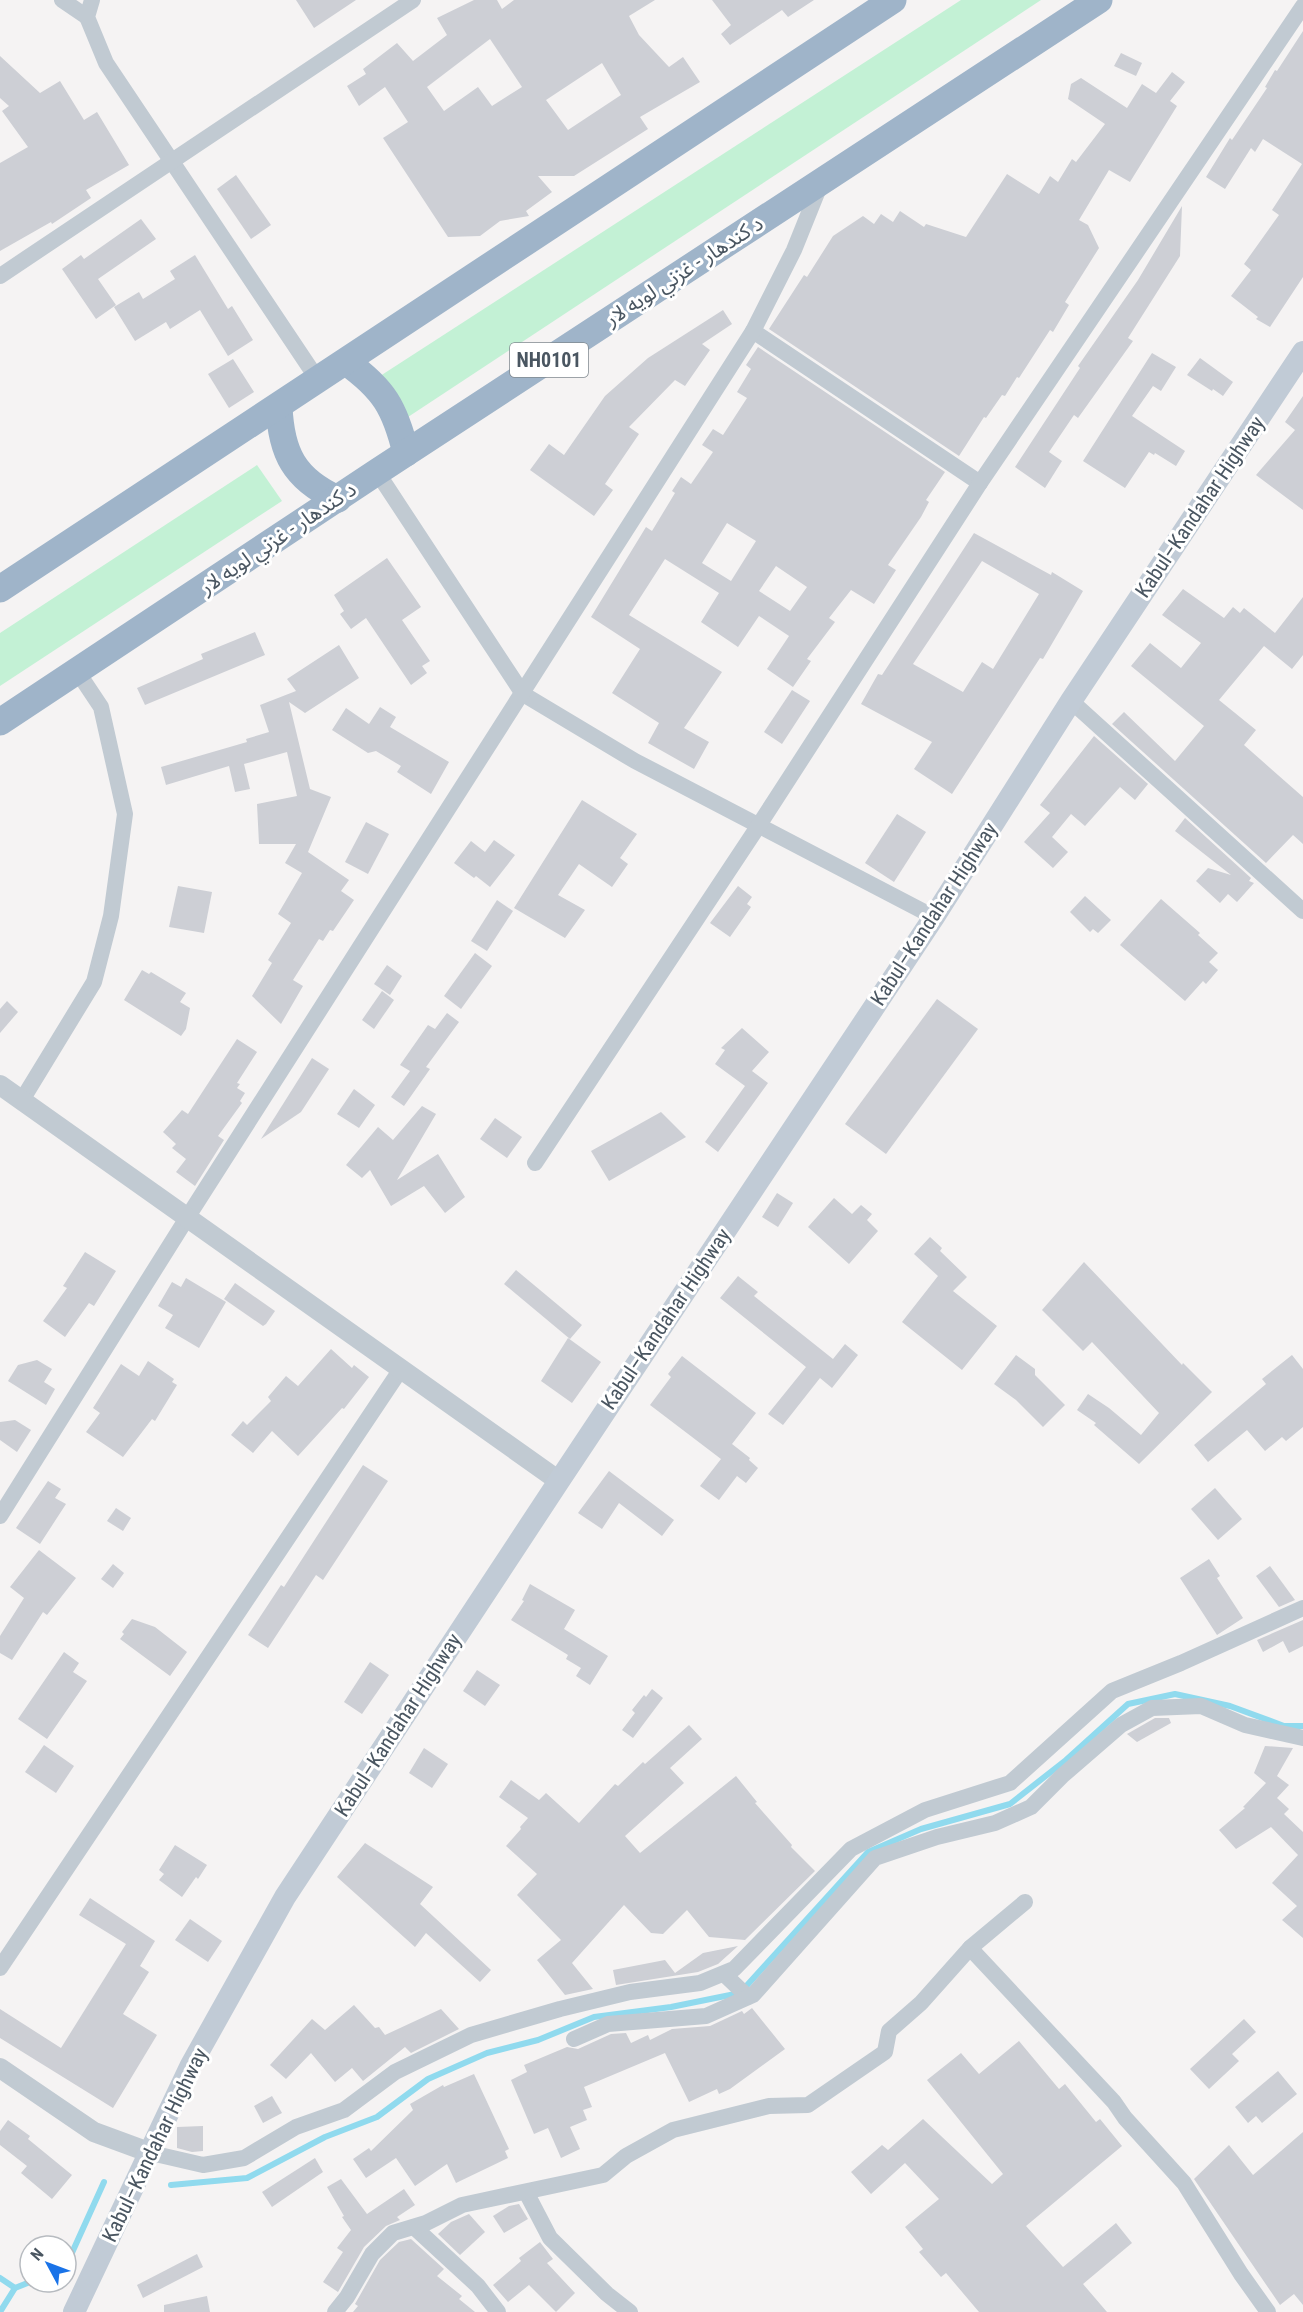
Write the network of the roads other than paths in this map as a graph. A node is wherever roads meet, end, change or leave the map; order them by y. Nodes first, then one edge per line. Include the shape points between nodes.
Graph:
1 (62, 0) edge
2 (92, 0) edge
3 (413, 0) edge
4 (893, 0) edge
5 (1099, 0) edge
6 (1303, 6) edge
7 (87, 17) junction
8 (171, 161) junction
9 (821, 182) junction
10 (0, 276) edge
11 (753, 331) junction
12 (1303, 352) edge
13 (346, 362) junction
14 (318, 381) junction
15 (279, 406) junction
16 (406, 453) junction
17 (377, 472) junction
18 (980, 483) junction
19 (338, 499) junction
20 (0, 589) edge
21 (77, 671) junction
22 (523, 694) junction
23 (1071, 701) junction
24 (0, 722) edge
25 (759, 825) junction
26 (1303, 911) edge
27 (934, 917) junction
28 (0, 1085) edge
29 (22, 1100) junction
30 (535, 1163) dead end
31 (187, 1218) junction
32 (401, 1369) junction
33 (559, 1481) junction
34 (0, 1516) edge
35 (1303, 1608) edge
36 (1303, 1738) edge
37 (862, 1842) junction
38 (875, 1858) junction
39 (1024, 1902) dead end
40 (970, 1948) junction
41 (0, 1968) edge
42 (724, 1974) junction
43 (748, 1997) junction
44 (574, 2039) dead end
45 (0, 2068) edge
46 (151, 2153) junction
47 (526, 2192) junction
48 (414, 2227) junction
49 (74, 2312) edge
50 (335, 2312) edge
51 (498, 2312) edge
52 (630, 2312) edge
53 (1268, 2312) edge

1 - 7 street
2 - 7 street
3 - 8 street
4 - 13 highway
5 - 9 highway, د کندهار - غزني لويه لار / NH0101
6 - 18 street
7 - 8 street via 106,63
8 - 10 street
8 - 14 street
9 - 11 street via 794,250
9 - 16 highway, د کندهار - غزني لويه لار / NH0101
11 - 18 street
11 - 22 street
12 - 23 main road, Kabul–Kandahar Highway
13 - 14 highway
13 - 16 highway via 365,375 385,397 399,424
14 - 15 highway
15 - 19 highway via 280,432 300,473 317,489
15 - 20 highway
16 - 17 highway, د کندهار - غزني لويه لار / NH0101
17 - 19 highway, د کندهار - غزني لويه لار / NH0101
17 - 22 street
18 - 25 street
19 - 21 highway, د کندهار - غزني لويه لار / NH0101
21 - 24 highway, د کندهار - غزني لويه لار / NH0101
21 - 29 street via 101,707 125,814 111,916 94,982
22 - 25 street via 635,761
22 - 31 street
23 - 26 street
23 - 27 main road, Kabul–Kandahar Highway
25 - 27 street
25 - 30 street
27 - 33 main road, Kabul–Kandahar Highway
28 - 29 street
29 - 31 street
31 - 32 street
31 - 34 street
32 - 33 street
32 - 41 street
33 - 46 main road, Kabul–Kandahar Highway via 285,1897 191,2065
35 - 37 street via 1112,1691 1010,1782 925,1810
36 - 38 street via 1245,1725 1201,1706 1152,1708 1121,1725 1032,1807 995,1823
37 - 38 street
37 - 42 street via 734,1969
38 - 43 street
39 - 40 street
40 - 47 street via 890,2031 885,2052 808,2105 769,2106 673,2130 626,2156 603,2175
40 - 53 street via 1184,2182
42 - 43 street
42 - 46 street via 700,1983 630,1992 471,2035 395,2072 344,2110 296,2127 244,2158 203,2164
43 - 44 street via 706,2016 608,2024
45 - 46 street via 94,2132
46 - 49 main road, Kabul–Kandahar Highway
47 - 48 street via 462,2205
47 - 52 street via 550,2238
48 - 50 street via 393,2234 372,2254
48 - 51 street via 478,2286

